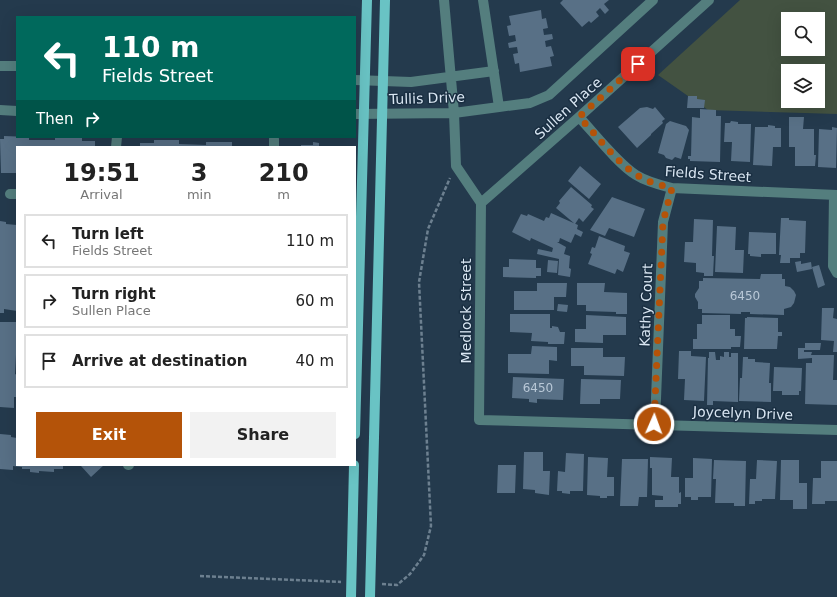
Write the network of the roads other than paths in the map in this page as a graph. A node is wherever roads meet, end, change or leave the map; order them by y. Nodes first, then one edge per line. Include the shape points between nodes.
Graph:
1 (367, 0) edge
2 (385, 0) edge
3 (444, 0) edge
4 (483, 0) edge
5 (653, 0) edge
6 (709, 0) edge
7 (0, 66) edge
8 (16, 66) edge
9 (494, 71) junction
10 (451, 77) junction
11 (356, 80) edge
12 (499, 107) junction
13 (0, 110) edge
14 (16, 111) edge
15 (454, 113) junction
16 (356, 114) edge
17 (579, 117) junction
18 (672, 188) junction
19 (835, 195) edge
20 (481, 203) junction
21 (837, 273) edge
22 (356, 398) edge
23 (479, 420) joint
24 (654, 424) junction
25 (837, 430) edge
26 (354, 466) edge
27 (351, 597) edge
28 (370, 597) edge

1 - 22 main road, bridge
2 - 28 main road, bridge
3 - 10 street
4 - 9 street
5 - 12 street, Tullis Drive via 549,95 530,103
6 - 17 street, Sullen Place
7 - 8 street
9 - 10 street, Tullis Drive
9 - 12 street
10 - 11 street, Tullis Drive via 411,82
10 - 15 street
12 - 15 street, Tullis Drive
13 - 14 street
15 - 16 street, Tullis Drive
15 - 20 street via 456,166
17 - 18 street, Fields Street via 636,175
17 - 20 street, Sullen Place
18 - 19 street, Fields Street
18 - 24 street, Kathy Court via 663,222
19 - 21 street via 833,266
20 - 23 street, Medlock Street
23 - 24 street, Joycelyn Drive
24 - 25 street, Joycelyn Drive
26 - 27 main road, bridge

